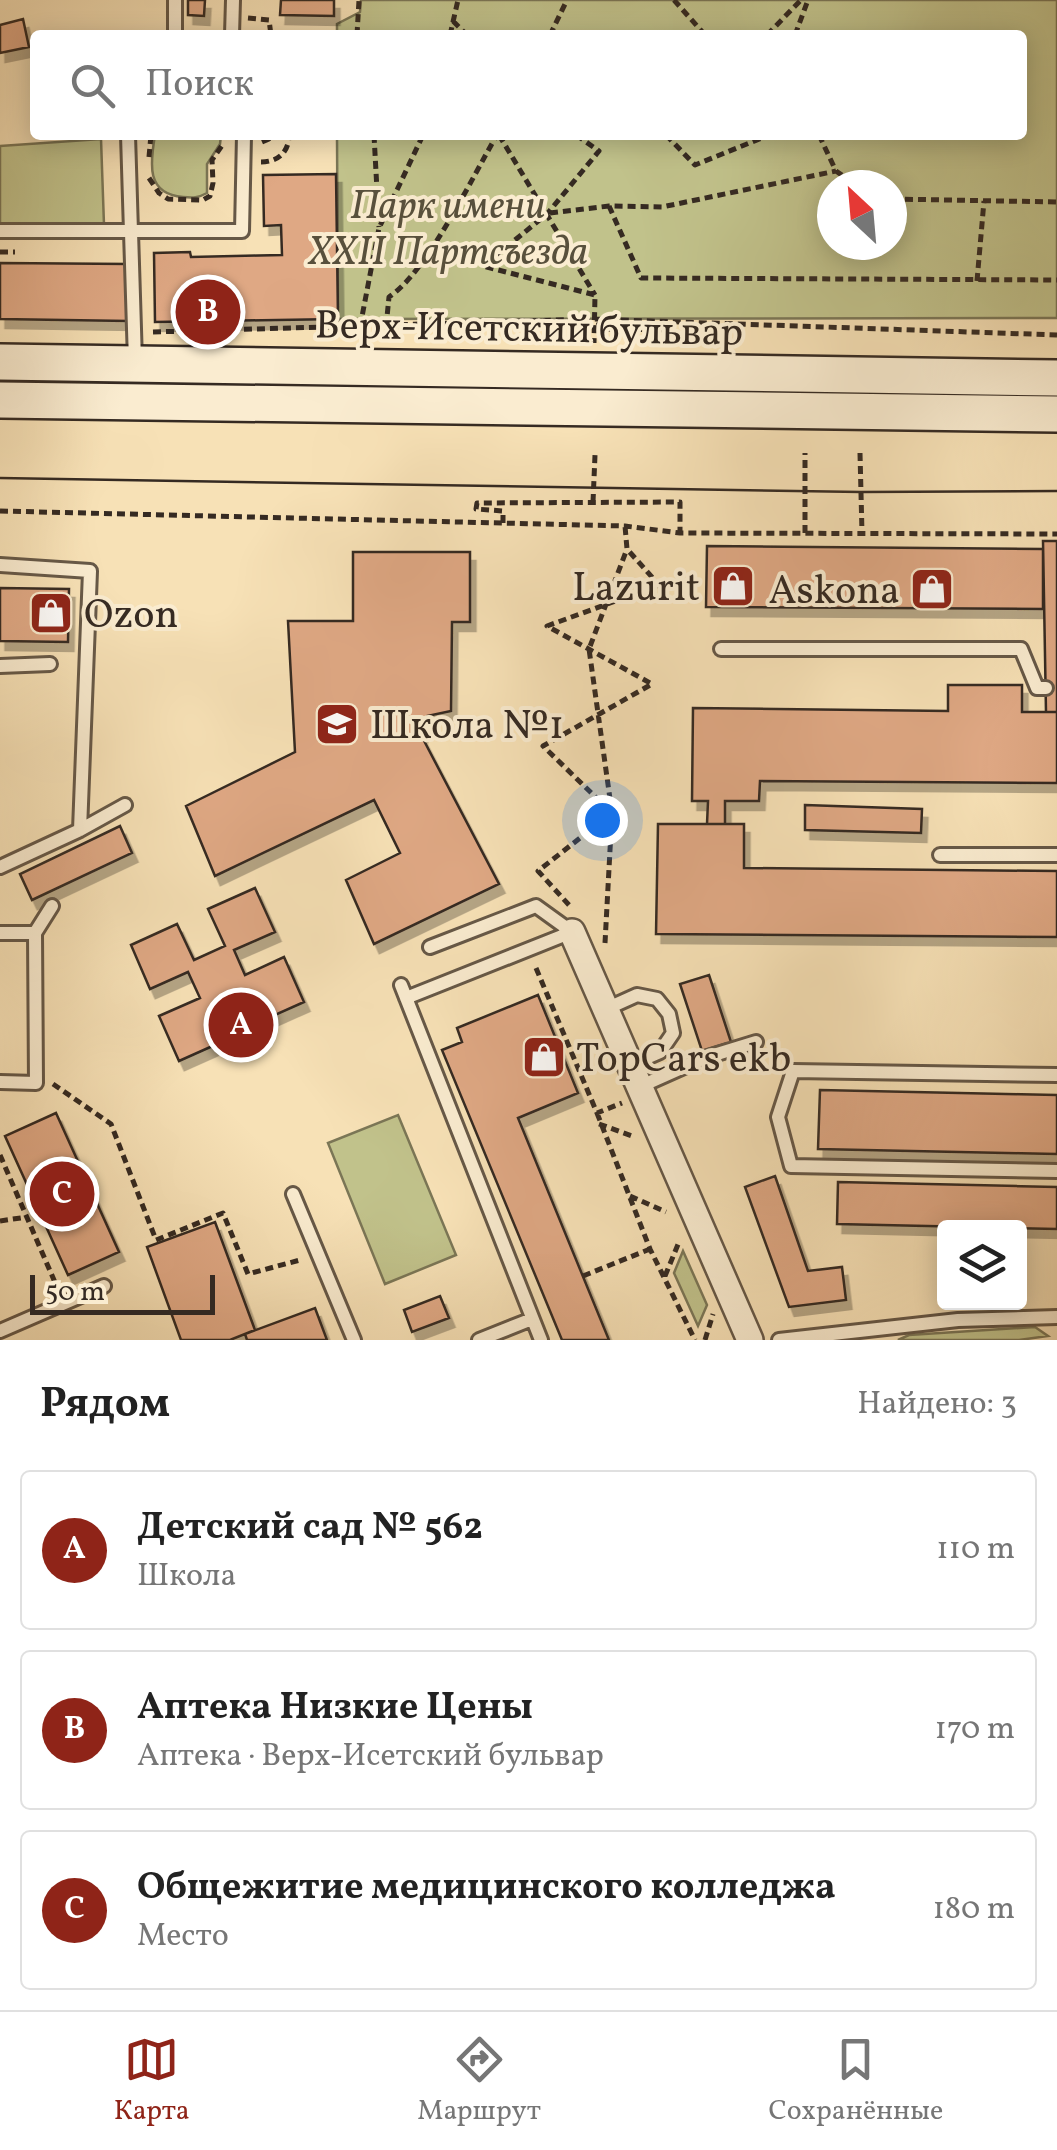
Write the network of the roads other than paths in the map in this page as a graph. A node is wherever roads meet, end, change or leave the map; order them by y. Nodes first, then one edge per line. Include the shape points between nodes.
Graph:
1 (175, 0) edge
2 (233, 0) edge
3 (175, 30) edge
4 (232, 30) edge
5 (128, 140) edge
6 (244, 140) edge
7 (0, 231) edge
8 (133, 231) junction
9 (134, 348) junction
10 (0, 362) edge
11 (882, 374) junction
12 (1057, 378) edge
13 (0, 400) edge
14 (882, 411) junction
15 (1057, 414) edge
16 (0, 566) edge
17 (721, 649) dead end
18 (50, 664) dead end
19 (0, 666) edge
20 (1046, 688) dead end
21 (125, 804) dead end
22 (80, 830) junction
23 (940, 855) dead end
24 (1057, 856) edge
25 (0, 867) edge
26 (52, 906) dead end
27 (572, 932) junction
28 (0, 933) edge
29 (35, 933) junction
30 (430, 947) dead end
31 (606, 1009) junction
32 (756, 1042) dead end
33 (1057, 1075) edge
34 (635, 1076) junction
35 (0, 1082) edge
36 (1057, 1171) edge
37 (294, 1194) dead end
38 (104, 1286) dead end
39 (1057, 1317) edge
40 (532, 1319) junction
41 (0, 1331) edge
42 (354, 1340) edge
43 (479, 1340) edge
44 (541, 1340) edge
45 (750, 1340) edge
46 (779, 1340) edge

1 - 3 lane
2 - 4 lane
5 - 8 lane
6 - 8 lane via 242,231
7 - 8 lane
8 - 9 lane
9 - 10 main road, Верх-Исетский бульвар
9 - 11 main road, Верх-Исетский бульвар
11 - 12 main road, Верх-Исетский бульвар
11 - 14 lane
13 - 14 main road, Верх-Исетский бульвар
14 - 15 main road, Верх-Исетский бульвар
16 - 22 lane via 90,571
17 - 20 lane via 1021,649 1037,688
18 - 19 lane
21 - 22 lane
22 - 25 lane
23 - 24 lane
26 - 29 lane
27 - 30 lane via 536,906
27 - 31 street
27 - 40 lane via 404,991
28 - 29 lane
29 - 35 lane via 36,1083
31 - 34 street
31 - 34 lane via 637,996 658,999 669,1014 673,1034
32 - 34 lane
33 - 36 lane via 793,1071 778,1117 791,1166
34 - 45 street
37 - 42 lane
38 - 41 lane
39 - 46 lane via 958,1320
40 - 43 lane
40 - 44 lane

